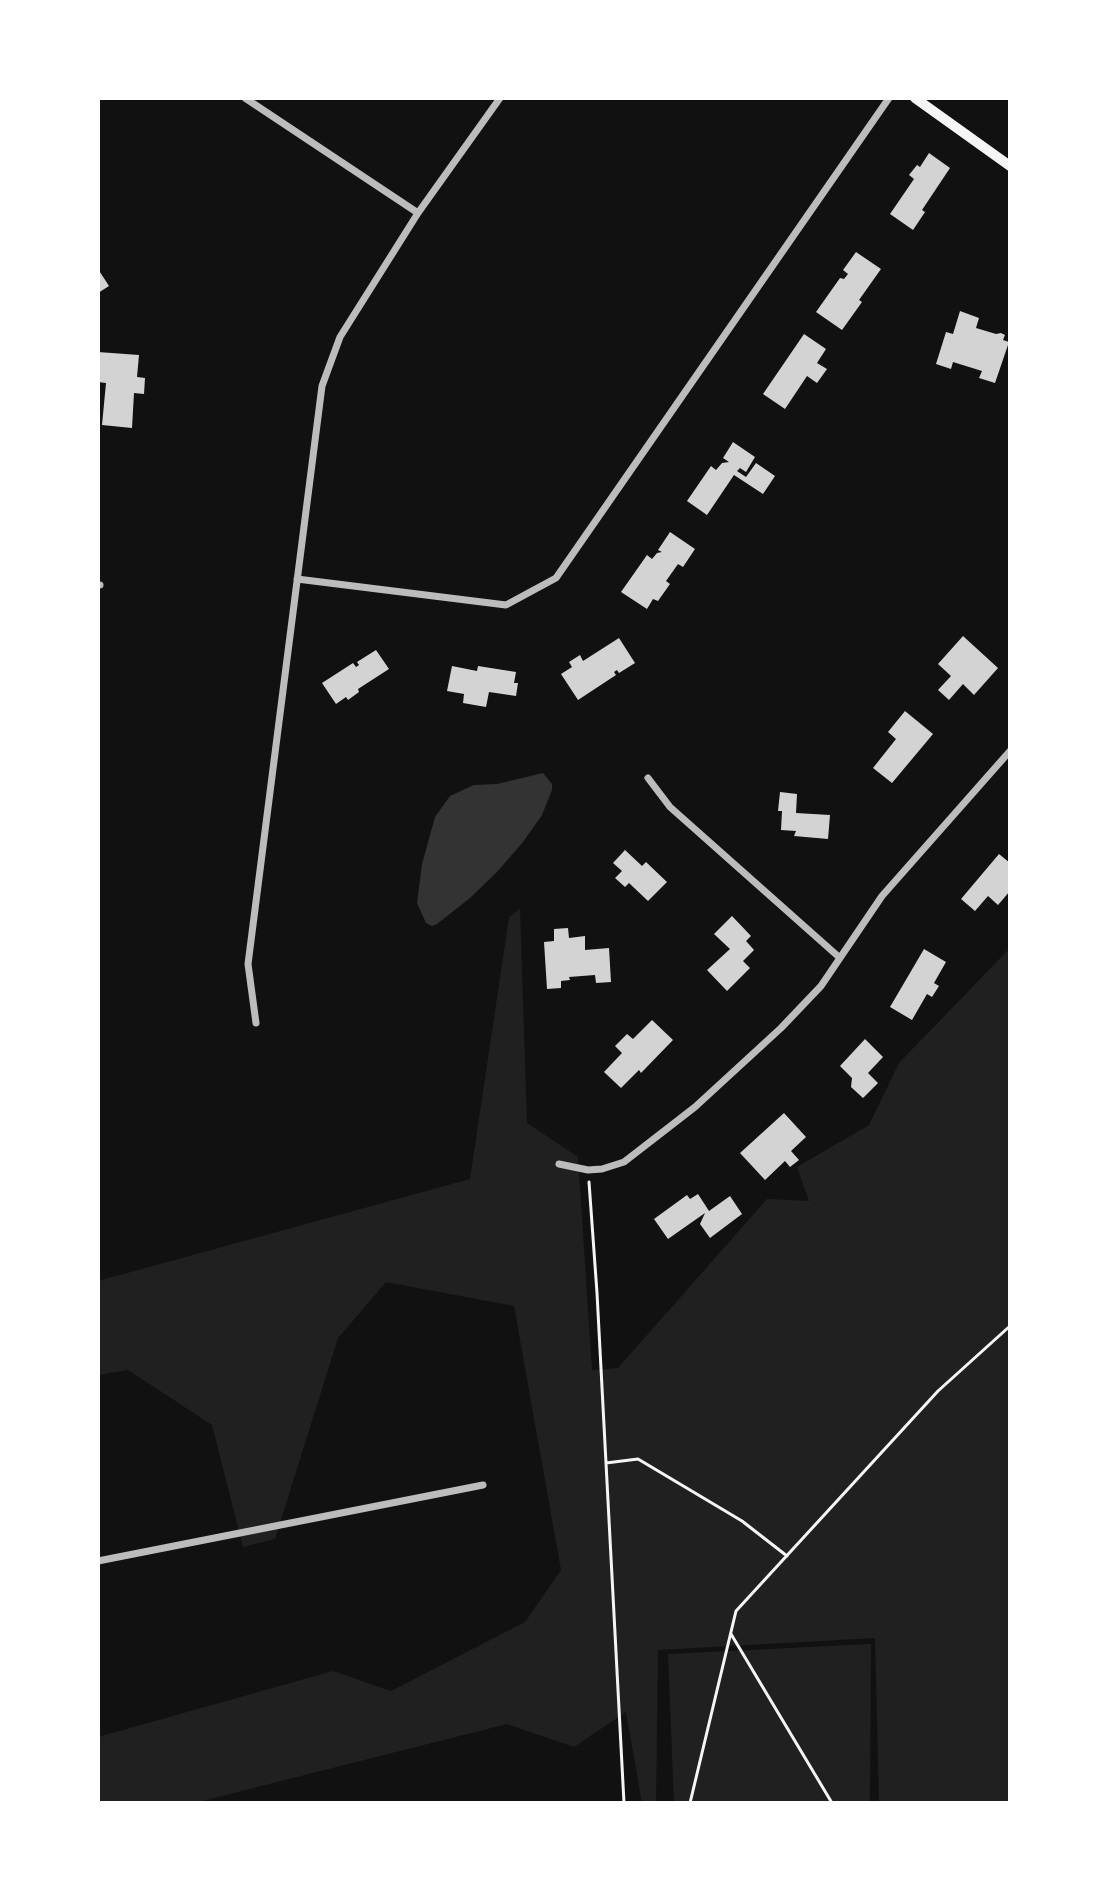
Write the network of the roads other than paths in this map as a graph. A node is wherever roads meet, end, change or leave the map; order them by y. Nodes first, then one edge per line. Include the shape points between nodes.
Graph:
1 (245, 98) edge
2 (500, 98) edge
3 (889, 98) edge
4 (915, 98) edge
5 (1010, 166) edge
6 (418, 213) junction
7 (297, 579) junction
8 (1010, 751) edge
9 (648, 778) dead end
10 (840, 958) junction
11 (256, 1023) dead end
12 (559, 1164) dead end
13 (483, 1485) dead end
14 (98, 1561) edge

1 - 6 street
2 - 6 street
3 - 7 street via 556,578 506,605
4 - 5 main road
6 - 7 street via 340,337 322,386
7 - 11 street via 248,964
8 - 10 street via 882,896
9 - 10 street via 670,807
10 - 12 street via 781,1028 695,1107 624,1162 588,1170
13 - 14 street

